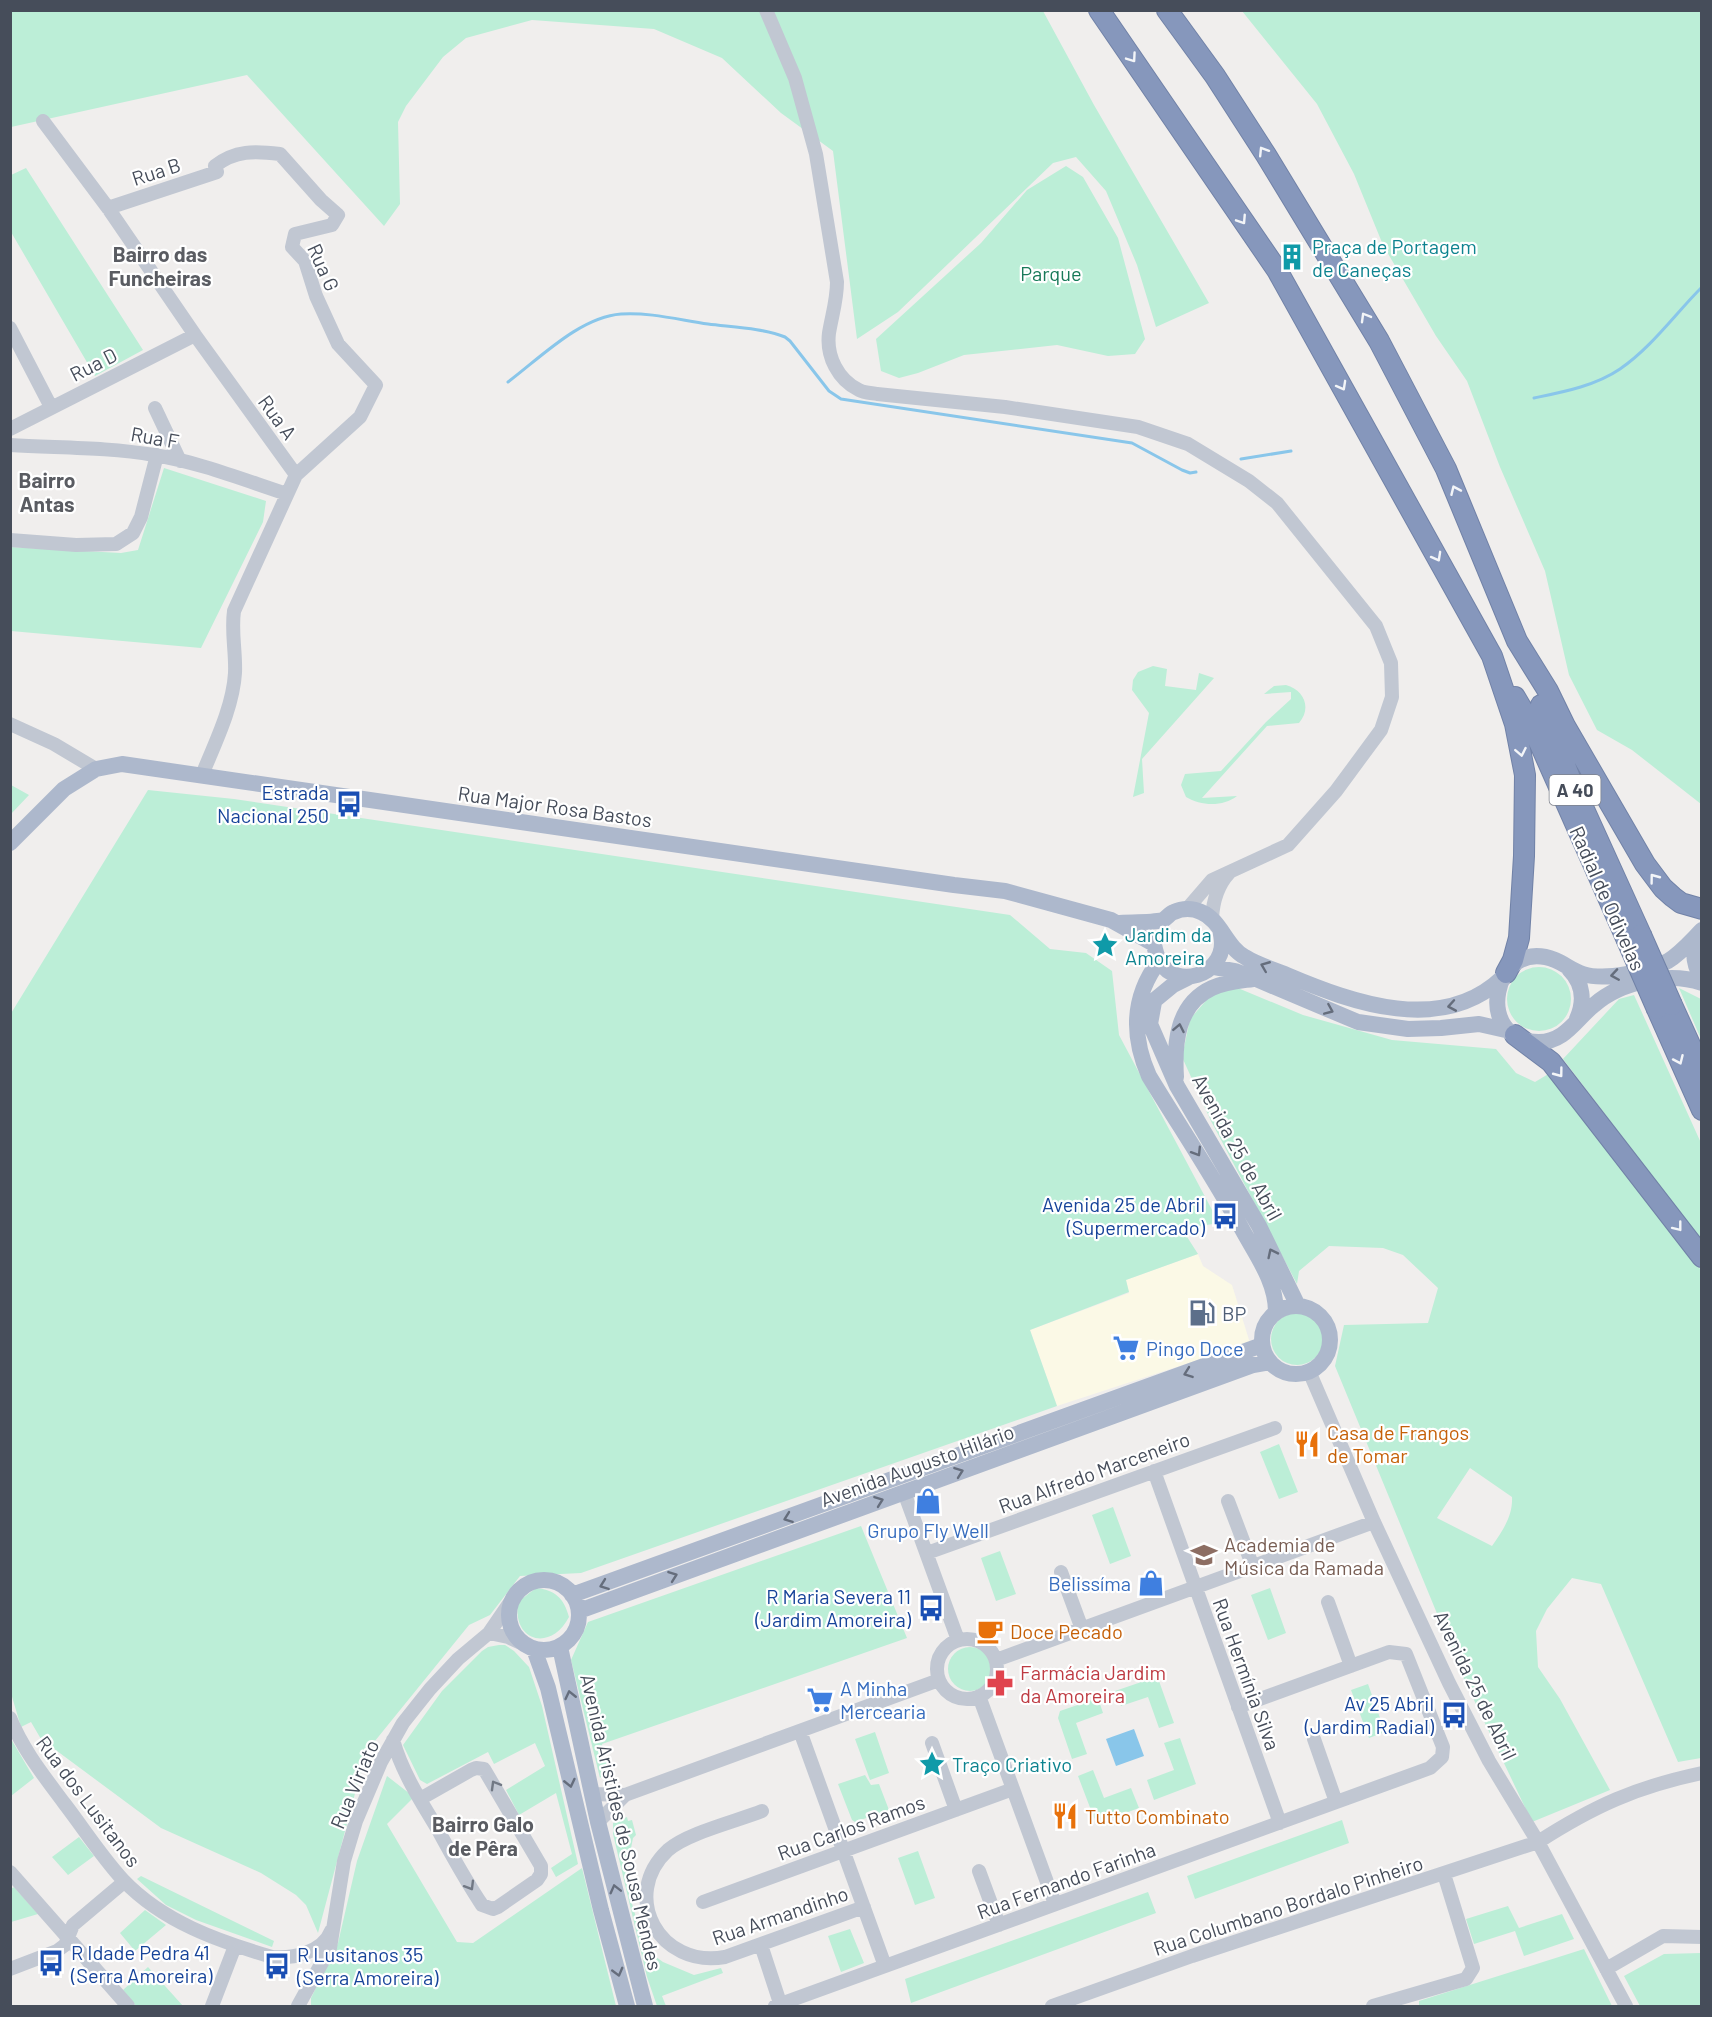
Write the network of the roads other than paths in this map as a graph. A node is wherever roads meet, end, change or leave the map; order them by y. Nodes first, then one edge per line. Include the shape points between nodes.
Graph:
1 (766, 10) edge
2 (1099, 10) edge
3 (1167, 10) edge
4 (43, 121) dead end
5 (217, 172) joint
6 (108, 208) junction
7 (10, 328) edge
8 (195, 335) junction
9 (51, 407) junction
10 (155, 408) dead end
11 (10, 429) edge
12 (10, 446) edge
13 (157, 455) junction
14 (180, 461) junction
15 (296, 476) junction
16 (288, 494) junction
17 (10, 540) edge
18 (1517, 641) junction
19 (1492, 656) junction
20 (10, 724) edge
21 (96, 769) junction
22 (202, 775) junction
23 (10, 843) edge
24 (1232, 870) junction
25 (1187, 909) junction
26 (1701, 909) edge
27 (1163, 920) junction
28 (1117, 923) junction
29 (1216, 924) junction
30 (1701, 931) edge
31 (1634, 937) junction
32 (1154, 944) junction
33 (1158, 961) junction
34 (1564, 964) junction
35 (1213, 967) junction
36 (1504, 975) junction
37 (1189, 977) junction
38 (1256, 979) junction
39 (1701, 979) edge
40 (1701, 983) edge
41 (1665, 1007) junction
42 (1573, 1027) junction
43 (1513, 1033) junction
44 (1701, 1071) edge
45 (1177, 1086) junction
46 (1701, 1110) edge
47 (1701, 1257) edge
48 (1298, 1306) junction
49 (1276, 1312) junction
50 (1262, 1345) junction
51 (1270, 1362) junction
52 (1309, 1371) junction
53 (1275, 1428) dead end
54 (1154, 1471) junction
55 (904, 1492) junction
56 (1228, 1501) dead end
57 (1374, 1522) junction
58 (927, 1552) junction
59 (1253, 1567) junction
60 (1061, 1572) dead end
61 (1196, 1588) junction
62 (572, 1595) junction
63 (513, 1598) junction
64 (1328, 1602) dead end
65 (579, 1611) junction
66 (1082, 1629) junction
67 (489, 1633) junction
68 (958, 1641) junction
69 (529, 1647) junction
70 (560, 1647) junction
71 (996, 1660) junction
72 (1351, 1666) junction
73 (939, 1680) junction
74 (978, 1696) junction
75 (1238, 1707) junction
76 (10, 1718) edge
77 (800, 1731) junction
78 (1314, 1739) dead end
79 (393, 1740) junction
80 (932, 1743) dead end
81 (385, 1755) junction
82 (1701, 1773) edge
83 (375, 1774) junction
84 (408, 1779) junction
85 (1013, 1789) junction
86 (592, 1794) junction
87 (625, 1795) junction
88 (420, 1799) junction
89 (1336, 1802) junction
90 (956, 1810) junction
91 (762, 1812) dead end
92 (598, 1822) junction
93 (1280, 1823) junction
94 (1538, 1842) junction
95 (843, 1851) junction
96 (979, 1871) dead end
97 (1444, 1874) junction
98 (12, 1877) edge
99 (124, 1882) junction
100 (703, 1902) dead end
101 (1055, 1904) junction
102 (864, 1907) junction
103 (334, 1923) junction
104 (999, 1925) junction
105 (1701, 1937) edge
106 (69, 1939) junction
107 (761, 1945) junction
108 (235, 1946) junction
109 (301, 1954) junction
110 (885, 1966) junction
111 (10, 1969) edge
112 (1606, 1969) junction
113 (312, 1981) junction
114 (779, 2006) edge
115 (1375, 2006) edge
116 (128, 2007) edge
117 (212, 2007) edge
118 (298, 2007) edge
119 (627, 2007) edge
120 (645, 2007) edge
121 (1052, 2007) edge
122 (1626, 2007) edge

1 - 24 street via 795,78 816,154 837,282 828,346 835,368 844,380 860,391 1138,427 1188,444 1277,503 1377,626 1391,663 1392,697 1381,730 1336,791 1288,845
2 -> 19 highway via 1277,270
18 -> 3 highway via 1446,469 1384,350 1266,155
4 - 6 street, Rua A
5 - 6 street, Rua B
5 - 15 street, Rua G via 215,166 244,152 280,154 338,215 332,225 295,234 292,247 305,261 316,296 339,344 376,385 360,417
6 - 8 street, Rua A
7 - 9 street
8 - 9 street, Rua D
8 - 15 street, Rua A
9 - 11 street, Rua D
10 - 14 street
12 - 13 street, Rua F
13 - 14 street, Rua F
13 - 17 street via 141,517 133,533 116,544
14 - 16 street, Rua F
15 - 16 street
16 - 22 street via 234,611 235,673 230,700
26 -> 18 highway via 1673,897 1653,876
18 - 31 highway, Radial de Odivelas / A 40
19 - 31 highway, Radial de Odivelas / A 40 via 1532,726
19 -> 36 highway via 1515,724 1525,775 1519,938 1514,960
20 - 21 street
21 - 22 main road, Rua Major Rosa Bastos via 122,764
21 - 23 main road, Rua Major Rosa Bastos via 64,789
22 - 28 main road, Rua Major Rosa Bastos via 1005,891
24 - 25 street via 1212,880
24 - 29 street via 1220,884 1213,907
25 - 27 main road
25 - 29 main road via 1201,911
27 - 28 main road
27 - 32 main road
28 - 32 main road
29 - 35 main road via 1223,942
36 -> 29 main road via 1484,994 1463,1004 1429,1009 1379,1006 1323,990 1243,957
30 -> 34 main road via 1665,962 1631,972 1596,976 1582,974
30 - 39 main road via 1694,953
31 - 41 highway, Radial de Odivelas / A 40, bridge
32 - 33 main road
33 - 37 main road via 1176,975
33 -> 49 main road, Avenida 25 de Abril via 1141,992 1137,1020 1144,1064 1265,1271 1275,1294
34 - 36 main road via 1531,957
34 - 42 main road via 1576,977 1582,993
35 - 37 main road via 1202,975
35 - 38 main road
36 - 43 main road via 1497,1005 1501,1019
37 - 45 main road via 1159,995 1151,1014 1150,1024
38 -> 43 main road via 1367,1024 1408,1029 1479,1024
45 -> 38 main road, Avenida 25 de Abril via 1178,1030 1187,1007 1213,987
40 - 42 main road via 1671,978 1621,988 1601,999
41 - 44 highway, Radial de Odivelas / A 40
41 -> 46 highway, Radial de Odivelas / A 40
42 - 43 main road via 1547,1042 1528,1041
43 -> 47 highway via 1551,1062
48 -> 45 main road, Avenida 25 de Abril via 1258,1226
48 - 49 main road
48 - 52 main road via 1319,1314 1330,1334 1326,1356
49 - 50 main road via 1265,1327
50 - 51 main road
50 -> 62 main road, Avenida Augusto Hilário
51 - 52 main road via 1288,1373
55 -> 51 main road, Avenida Augusto Hilário
52 - 57 street, Avenida 25 de Abril
53 - 54 street, Rua Alfredo Marceneiro
54 - 58 street, Rua Alfredo Marceneiro
54 - 61 street, Rua Hermínia Silva
55 - 58 street
65 -> 55 main road, Avenida Augusto Hilário
56 - 59 street
57 - 59 street
57 - 94 street, Avenida 25 de Abril via 1449,1683 1489,1761
58 - 68 street
59 - 61 street
60 - 66 street
61 - 66 street
61 - 75 street, Rua Hermínia Silva
62 - 63 main road via 565,1587 546,1580 526,1585
62 - 65 main road
63 - 67 street, Rua Viriato
63 - 69 main road via 511,1628
64 - 72 street
65 - 70 main road via 575,1632
66 - 71 street
67 - 69 street
67 - 79 street, Rua Viriato via 430,1689
68 - 71 street via 967,1639 985,1645
68 - 73 street via 940,1656
69 - 70 main road
69 -> 119 main road, Avenida Aristides de Sousa Mendes via 548,1688
86 -> 70 main road, Avenida Aristides de Sousa Mendes
71 - 74 street via 992,1685
72 - 75 street, Rua Fernando Farinha
72 - 89 street, Rua Fernando Farinha via 1389,1652 1406,1654 1443,1747 1442,1757 1430,1768
73 - 74 street via 951,1694
73 - 77 street
74 - 85 street
75 - 93 street, Rua Hermínia Silva
76 - 99 street, Rua dos Lusitanos via 30,1757
77 - 87 street
77 - 95 street
78 - 89 street
79 - 81 street, Rua Viriato
79 - 84 street
80 - 90 street
81 - 83 street, Rua Viriato
81 - 84 street
82 - 94 street, Rua Columbano Bordalo Pinheiro via 1650,1785 1614,1799
83 - 84 street via 388,1770
83 - 103 street, Rua Viriato via 344,1861
84 - 88 street
85 - 90 street, Rua Carlos Ramos
85 - 101 street
86 - 87 street
86 - 92 main road, Avenida Aristides de Sousa Mendes
87 - 92 street
88 -> 88 street via 482,1905 498,1907 541,1874 541,1866 484,1769 471,1770
89 - 93 street, Rua Fernando Farinha
90 - 95 street, Rua Carlos Ramos
91 - 107 street, Rua Armandinho via 679,1842 653,1869 647,1896 655,1928 683,1954 712,1960
120 -> 92 main road, Avenida Aristides de Sousa Mendes
93 - 101 street, Rua Fernando Farinha
94 - 97 street, Rua Columbano Bordalo Pinheiro
94 - 112 street, Avenida 25 de Abril
95 - 100 street, Rua Carlos Ramos
95 - 102 street
96 - 104 street
97 - 115 street via 1473,1968 1466,1979
97 - 121 street, Rua Columbano Bordalo Pinheiro via 1192,1956
98 - 106 street
99 - 106 street via 73,1925
99 - 108 street, Rua dos Lusitanos via 174,1919
101 - 104 street, Rua Fernando Farinha
102 - 107 street, Rua Armandinho
102 - 110 street
103 - 109 street, Rua dos Lusitanos via 325,1941
103 - 113 street, Rua Viriato via 330,1948
104 - 110 street, Rua Fernando Farinha
105 - 112 street via 1663,1936
106 - 111 street via 57,1951
106 - 116 street
107 - 114 street
108 - 109 street, Rua dos Lusitanos via 278,1958
108 - 117 street
109 - 113 street
110 - 114 street, Rua Fernando Farinha
112 - 122 street, Avenida 25 de Abril
113 - 118 street, Rua Viriato

